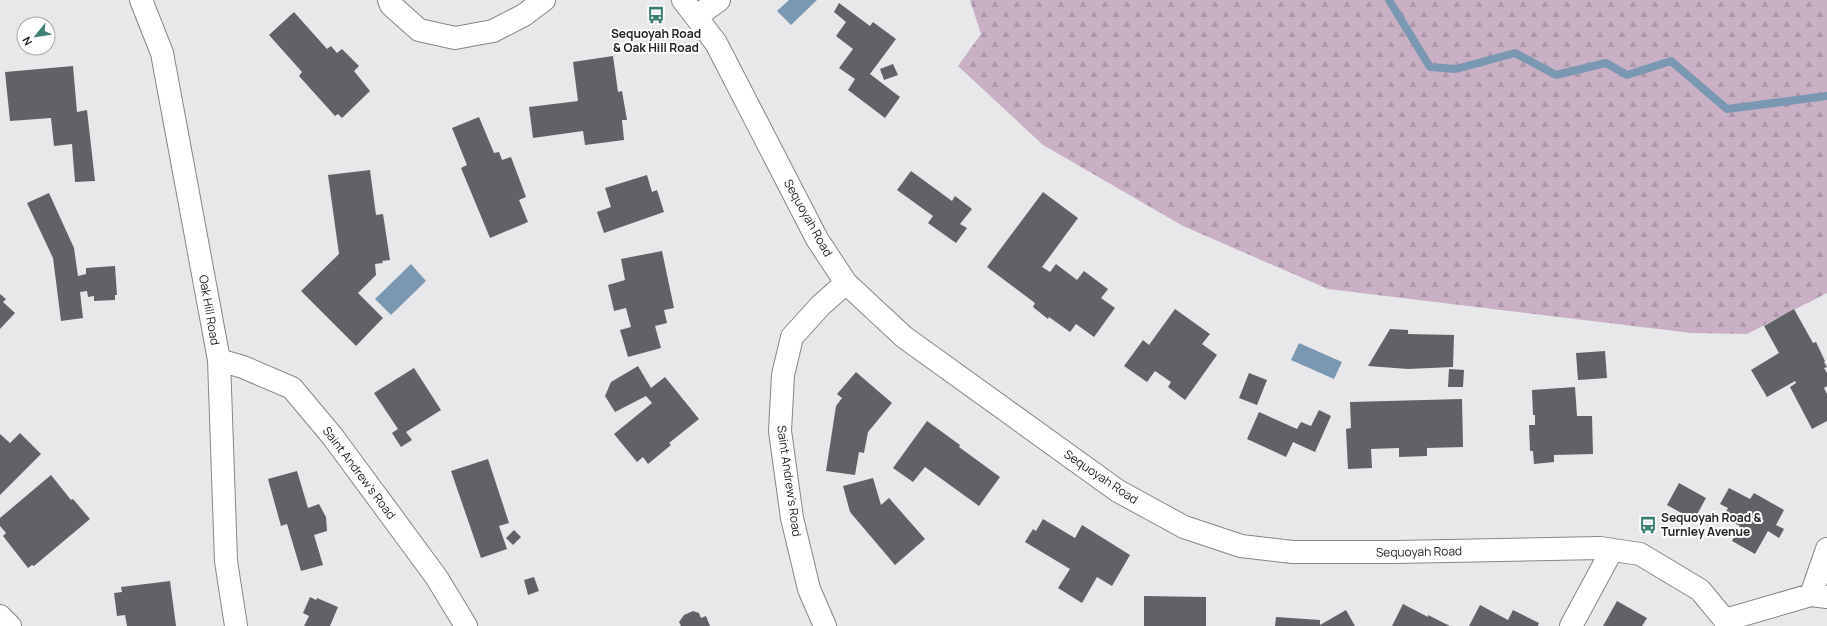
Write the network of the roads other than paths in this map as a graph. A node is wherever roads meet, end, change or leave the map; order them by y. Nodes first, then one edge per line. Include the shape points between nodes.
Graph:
1 (141, 0) edge
2 (389, 0) edge
3 (544, 0) edge
4 (719, 0) edge
5 (690, 8) edge
6 (846, 283) junction
7 (218, 360) junction
8 (1827, 549) edge
9 (1612, 550) junction
10 (1819, 596) edge
11 (0, 616) edge
12 (1726, 623) edge
13 (10, 626) edge
14 (236, 626) edge
15 (466, 626) edge
16 (825, 626) edge
17 (1571, 626) edge

1 - 7 street, Oak Hill Road via 162,53
2 - 3 street via 419,30 455,38 493,31 524,15
4 - 5 street
5 - 6 street, Sequoyah Road via 716,43 817,239
6 - 9 street, Sequoyah Road via 904,336 1118,491 1184,527 1241,546 1293,552 1600,548
6 - 16 street, Saint Andrew's Road via 821,305 792,337 783,375 780,431 792,518 810,589
7 - 14 street, Oak Hill Road via 226,560
7 - 15 street, Saint Andrew's Road via 243,367 292,388 333,437 437,578
8 - 10 street
9 - 12 street, Sequoyah Road via 1640,554 1700,590
9 - 17 street
10 - 12 street
11 - 13 street

